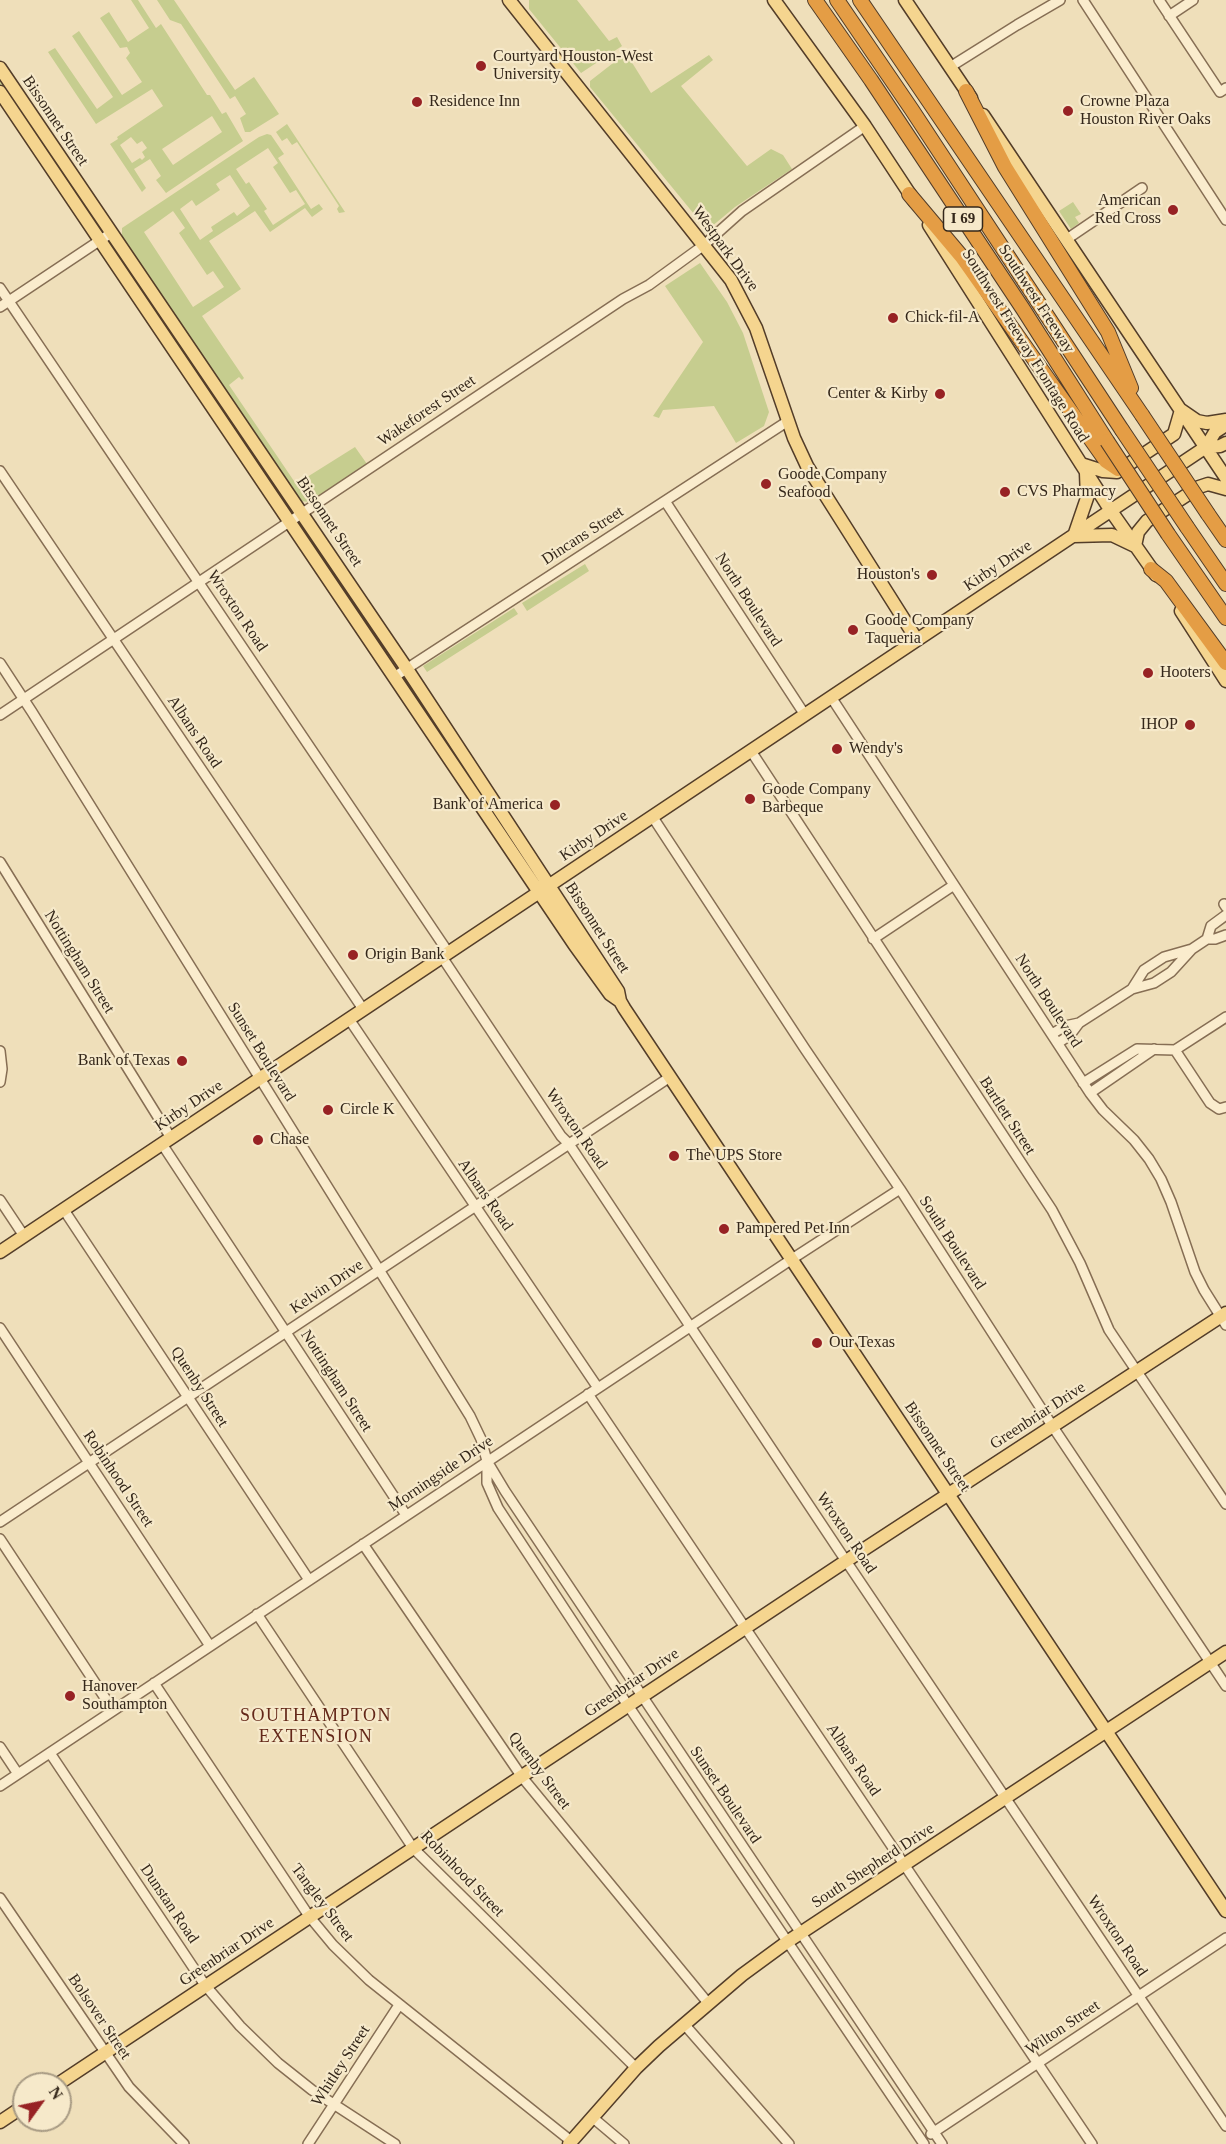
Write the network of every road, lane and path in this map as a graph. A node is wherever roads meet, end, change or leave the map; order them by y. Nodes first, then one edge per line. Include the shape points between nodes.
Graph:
1 (509, 0) edge
2 (774, 0) edge
3 (815, 0) edge
4 (837, 0) edge
5 (860, 0) edge
6 (905, 0) edge
7 (1060, 0) edge
8 (1083, 0) edge
9 (1159, 0) edge
10 (1193, 0) edge
11 (1169, 16) junction
12 (950, 67) junction
13 (0, 68) edge
14 (1226, 88) edge
15 (966, 91) junction
16 (0, 92) edge
17 (866, 126) junction
18 (1142, 188) dead end
19 (909, 194) junction
20 (1226, 220) edge
21 (111, 233) junction
22 (1067, 239) junction
23 (100, 240) junction
24 (704, 245) junction
25 (0, 288) edge
26 (9, 302) junction
27 (0, 308) edge
28 (1182, 410) junction
29 (1142, 415) junction
30 (1226, 420) edge
31 (788, 421) junction
32 (1226, 425) edge
33 (1226, 443) edge
34 (1102, 444) junction
35 (1206, 447) junction
36 (1083, 468) junction
37 (0, 471) edge
38 (1226, 477) edge
39 (1226, 489) edge
40 (665, 501) junction
41 (1111, 511) junction
42 (302, 512) junction
43 (289, 521) junction
44 (1074, 536) junction
45 (1226, 540) edge
46 (1135, 546) junction
47 (1151, 569) junction
48 (199, 581) junction
49 (1226, 584) edge
50 (1226, 618) edge
51 (113, 639) junction
52 (917, 640) junction
53 (0, 663) edge
54 (1226, 663) edge
55 (407, 669) junction
56 (394, 677) junction
57 (1226, 681) edge
58 (831, 697) junction
59 (24, 699) junction
60 (0, 715) edge
61 (805, 715) junction
62 (751, 751) junction
63 (472, 767) junction
64 (460, 775) junction
65 (652, 816) junction
66 (0, 862) edge
67 (954, 885) junction
68 (545, 889) junction
69 (1226, 915) edge
70 (1226, 935) edge
71 (873, 939) junction
72 (1207, 939) junction
73 (1192, 949) junction
74 (445, 955) junction
75 (1132, 989) junction
76 (363, 1009) junction
77 (1226, 1017) edge
78 (349, 1018) junction
79 (1078, 1023) junction
80 (1052, 1034) junction
81 (1058, 1043) junction
82 (1154, 1049) junction
83 (1175, 1050) junction
84 (0, 1051) edge
85 (1115, 1062) junction
86 (1122, 1072) junction
87 (670, 1077) junction
88 (260, 1079) junction
89 (0, 1082) edge
90 (1083, 1083) junction
91 (1090, 1093) junction
92 (1226, 1107) edge
93 (166, 1141) junction
94 (569, 1144) junction
95 (900, 1189) junction
96 (0, 1200) edge
97 (475, 1207) junction
98 (64, 1210) junction
99 (24, 1236) junction
100 (0, 1252) edge
101 (792, 1259) junction
102 (380, 1270) junction
103 (1224, 1318) edge
104 (690, 1326) junction
105 (0, 1329) edge
106 (286, 1332) junction
107 (1137, 1371) junction
108 (598, 1388) junction
109 (588, 1394) junction
110 (188, 1397) junction
111 (1053, 1427) junction
112 (487, 1461) junction
113 (89, 1463) junction
114 (949, 1494) junction
115 (1226, 1504) edge
116 (406, 1515) junction
117 (0, 1522) edge
118 (0, 1539) edge
119 (363, 1544) junction
120 (846, 1561) junction
121 (309, 1580) junction
122 (257, 1614) junction
123 (746, 1627) junction
124 (210, 1646) junction
125 (1226, 1652) edge
126 (1211, 1663) junction
127 (154, 1683) junction
128 (1226, 1686) edge
129 (640, 1697) junction
130 (628, 1706) junction
131 (113, 1710) junction
132 (1107, 1731) junction
133 (0, 1747) edge
134 (50, 1753) junction
135 (18, 1774) junction
136 (522, 1777) junction
137 (0, 1786) edge
138 (1007, 1798) junction
139 (413, 1848) junction
140 (906, 1866) junction
141 (0, 1898) edge
142 (1226, 1911) edge
143 (309, 1916) junction
144 (800, 1934) junction
145 (1226, 1938) edge
146 (788, 1942) junction
147 (205, 1985) junction
148 (1139, 1996) junction
149 (708, 2003) junction
150 (399, 2005) junction
151 (684, 2024) junction
152 (105, 2053) junction
153 (1038, 2063) junction
154 (636, 2068) junction
155 (72, 2075) edge
156 (334, 2104) junction
157 (592, 2117) junction
158 (1226, 2126) edge
159 (934, 2132) junction
160 (570, 2142) edge
161 (921, 2143) edge
162 (184, 2144) edge
163 (308, 2144) edge
164 (395, 2144) edge
165 (624, 2144) edge
166 (789, 2144) edge
167 (942, 2144) edge
168 (1092, 2144) edge

1 - 24 main road, Westpark Drive
2 - 17 main road, Southwest Freeway Frontage Road
3 - 34 highway, Southwest Freeway / I 69 via 1003,279
4 - 49 highway, bridge
5 - 29 highway, Southwest Freeway / I 69
6 - 12 main road
7 - 12 street
8 - 20 street
9 - 11 street
10 - 11 street
11 - 14 street via 1220,92
12 - 15 main road
13 - 21 main road, Bissonnet Street
15 - 22 main road
15 - 29 highway via 1005,167 1108,332
16 - 23 main road, Bissonnet Street
17 - 19 main road, Southwest Freeway Frontage Road
17 - 24 street, Wakeforest Street via 742,211
18 - 22 street
19 - 34 highway via 962,257
19 - 36 main road, Southwest Freeway Frontage Road
21 - 23 street
21 - 42 main road, Bissonnet Street
22 - 28 main road
23 - 26 street
23 - 43 main road, Bissonnet Street
24 - 31 main road, Westpark Drive via 731,280 750,314
24 - 42 street, Wakeforest Street via 650,285 623,299
25 - 26 street, Wroxton Road
26 - 27 street
26 - 48 street, Wroxton Road
28 - 30 main road via 1197,421
28 - 35 main road
28 - 36 main road via 1174,435 1117,472
29 - 45 highway, Southwest Freeway / I 69, bridge
31 - 40 street, Dincans Street
31 - 52 main road, Westpark Drive via 812,477
32 - 35 main road, Kirby Drive via 1215,432
33 - 35 main road, Kirby Drive
34 - 50 highway, Southwest Freeway / I 69, bridge via 1134,481
35 - 38 main road
35 - 41 main road, Kirby Drive
36 - 41 main road, Southwest Freeway Frontage Road
36 - 44 main road via 1088,498
37 - 51 street, Albans Road
39 - 46 main road via 1209,484 1199,487 1147,521 1138,532
40 - 55 street, Dincans Street
40 - 61 street, North Boulevard
41 - 44 main road, Kirby Drive
41 - 46 main road, Southwest Freeway Frontage Road
42 - 43 street, Wakeforest Street
42 - 55 main road, Bissonnet Street
43 - 48 street, Wakeforest Street
43 - 56 main road, Bissonnet Street
44 - 46 main road via 1112,535
44 - 52 main road, Kirby Drive
46 - 47 main road, Southwest Freeway Frontage Road
47 - 54 highway via 1166,581
47 - 57 main road, Southwest Freeway Frontage Road
48 - 51 street, Wakeforest Street
48 - 74 street, Wroxton Road
51 - 59 street, Wakeforest Street
51 - 76 street, Albans Road
52 - 58 main road, Kirby Drive
53 - 59 street, Sunset Boulevard
55 - 56 street, Dincans Street
55 - 63 main road, Bissonnet Street
56 - 64 main road, Bissonnet Street
58 - 61 main road, Kirby Drive
58 - 67 street, North Boulevard
59 - 60 street, Wakeforest Street
59 - 88 street, Sunset Boulevard
61 - 62 main road, Kirby Drive
62 - 65 main road, Kirby Drive
62 - 71 street, Bartlett Street
63 - 64 main road
63 - 68 main road, Bissonnet Street
64 - 68 main road, Bissonnet Street
65 - 68 main road, Kirby Drive
65 - 95 street, South Boulevard
66 - 93 street, Nottingham Street
67 - 71 street
67 - 80 street, North Boulevard
68 - 74 main road, Kirby Drive
68 - 87 main road, Bissonnet Street via 609,994 620,1001
69 - 72 street via 1211,926
70 - 72 street
71 - 107 street, Bartlett Street via 1052,1210 1110,1330
72 - 73 street
73 - 75 street via 1171,972 1154,983
73 - 75 street via 1164,957 1144,970
74 - 76 main road, Kirby Drive
74 - 94 street, Wroxton Road
75 - 79 street
76 - 78 main road, Kirby Drive
77 - 83 street
78 - 88 main road, Kirby Drive
78 - 97 street, Albans Road
79 - 80 street
79 - 81 street
80 - 81 street, North Boulevard
81 - 90 street, North Boulevard
82 - 83 street
82 - 85 street via 1137,1049
82 - 86 street
83 - 92 street via 1210,1103 1219,1109
84 - 89 street
85 - 86 street
85 - 90 street
86 - 91 street
87 - 94 street, Kelvin Drive
87 - 101 main road, Bissonnet Street
88 - 93 main road, Kirby Drive
88 - 102 street, Sunset Boulevard
90 - 91 street, North Boulevard
91 - 103 street, North Boulevard via 1134,1140 1161,1179 1195,1272
93 - 98 main road, Kirby Drive
93 - 106 street, Nottingham Street
94 - 97 street, Kelvin Drive
94 - 104 street, Wroxton Road
95 - 101 street, Morningside Drive
95 - 111 street, South Boulevard
96 - 99 street
97 - 102 street, Kelvin Drive
97 - 108 street, Albans Road
98 - 99 main road, Kirby Drive
98 - 110 street, Quenby Street
99 - 100 main road, Kirby Drive
101 - 104 street, Morningside Drive
101 - 114 main road, Bissonnet Street
102 - 106 street, Kelvin Drive
102 - 112 street, Sunset Boulevard via 470,1416 482,1439
103 - 107 main road, Greenbriar Drive
104 - 108 street, Morningside Drive
104 - 120 street, Wroxton Road
105 - 113 street, Robinhood Street
106 - 110 street, Kelvin Drive
106 - 116 street, Nottingham Street
107 - 111 main road, Greenbriar Drive
107 - 115 street, Bartlett Street
108 - 109 street, Morningside Drive
109 - 112 street, Morningside Drive
109 - 123 street, Albans Road
110 - 113 street, Kelvin Drive
110 - 121 street, Quenby Street
111 - 114 main road, Greenbriar Drive
111 - 126 street, South Boulevard
112 - 116 street, Morningside Drive
112 - 129 street, Sunset Boulevard
112 - 130 street, Sunset Boulevard via 487,1483 498,1508
113 - 117 street, Kelvin Drive
113 - 124 street, Robinhood Street
114 - 120 main road, Greenbriar Drive
114 - 132 main road, Bissonnet Street
116 - 119 street, Morningside Drive
118 - 131 street
119 - 121 street, Morningside Drive
119 - 136 street, Quenby Street
120 - 123 main road, Greenbriar Drive
120 - 138 street, Wroxton Road
121 - 122 street, Morningside Drive
122 - 124 street, Morningside Drive
122 - 139 street, Robinhood Street
123 - 129 main road, Greenbriar Drive
123 - 140 street, Albans Road
124 - 127 street, Morningside Drive
125 - 126 main road, South Shepherd Drive
126 - 128 street, South Boulevard
126 - 132 main road, South Shepherd Drive
127 - 131 street, Morningside Drive
127 - 143 street, Tangley Street
129 - 130 main road, Greenbriar Drive
129 - 144 street, Sunset Boulevard
130 - 136 main road, Greenbriar Drive
130 - 146 street, Sunset Boulevard
131 - 134 street, Morningside Drive
132 - 138 main road, South Shepherd Drive
132 - 142 main road, Bissonnet Street
133 - 135 street
134 - 135 street, Morningside Drive
134 - 147 street, Dunstan Road
135 - 137 street, Morningside Drive
136 - 139 main road, Greenbriar Drive
136 - 149 street, Quenby Street
138 - 140 main road, South Shepherd Drive
138 - 148 street, Wroxton Road
139 - 143 main road, Greenbriar Drive
139 - 154 street, Robinhood Street
140 - 144 main road, South Shepherd Drive
140 - 153 street, Albans Road
141 - 152 street, Bolsover Street
143 - 147 main road, Greenbriar Drive
143 - 150 street, Tangley Street via 333,1945
144 - 146 main road, South Shepherd Drive
144 - 159 street, Sunset Boulevard
145 - 148 street, Wilton Street
146 - 149 main road, South Shepherd Drive
146 - 161 street, Sunset Boulevard
147 - 152 main road, Greenbriar Drive
147 - 156 street, Dunstan Road via 278,2063
148 - 153 street, Wilton Street
148 - 158 street, Wroxton Road
149 - 151 main road, South Shepherd Drive
150 - 156 street, Whitley Street
150 - 160 street, Tangley Street
151 - 154 main road, South Shepherd Drive
151 - 166 street
152 - 155 main road, Greenbriar Drive
152 - 162 street, Bolsover Street via 129,2087
153 - 159 street, Wilton Street
153 - 168 street, Albans Road
154 - 157 main road, South Shepherd Drive
156 - 163 street, Whitley Street
156 - 164 street, Dunstan Road
157 - 160 main road, South Shepherd Drive
157 - 165 street
159 - 161 street, Wilton Street
159 - 167 street, Sunset Boulevard

